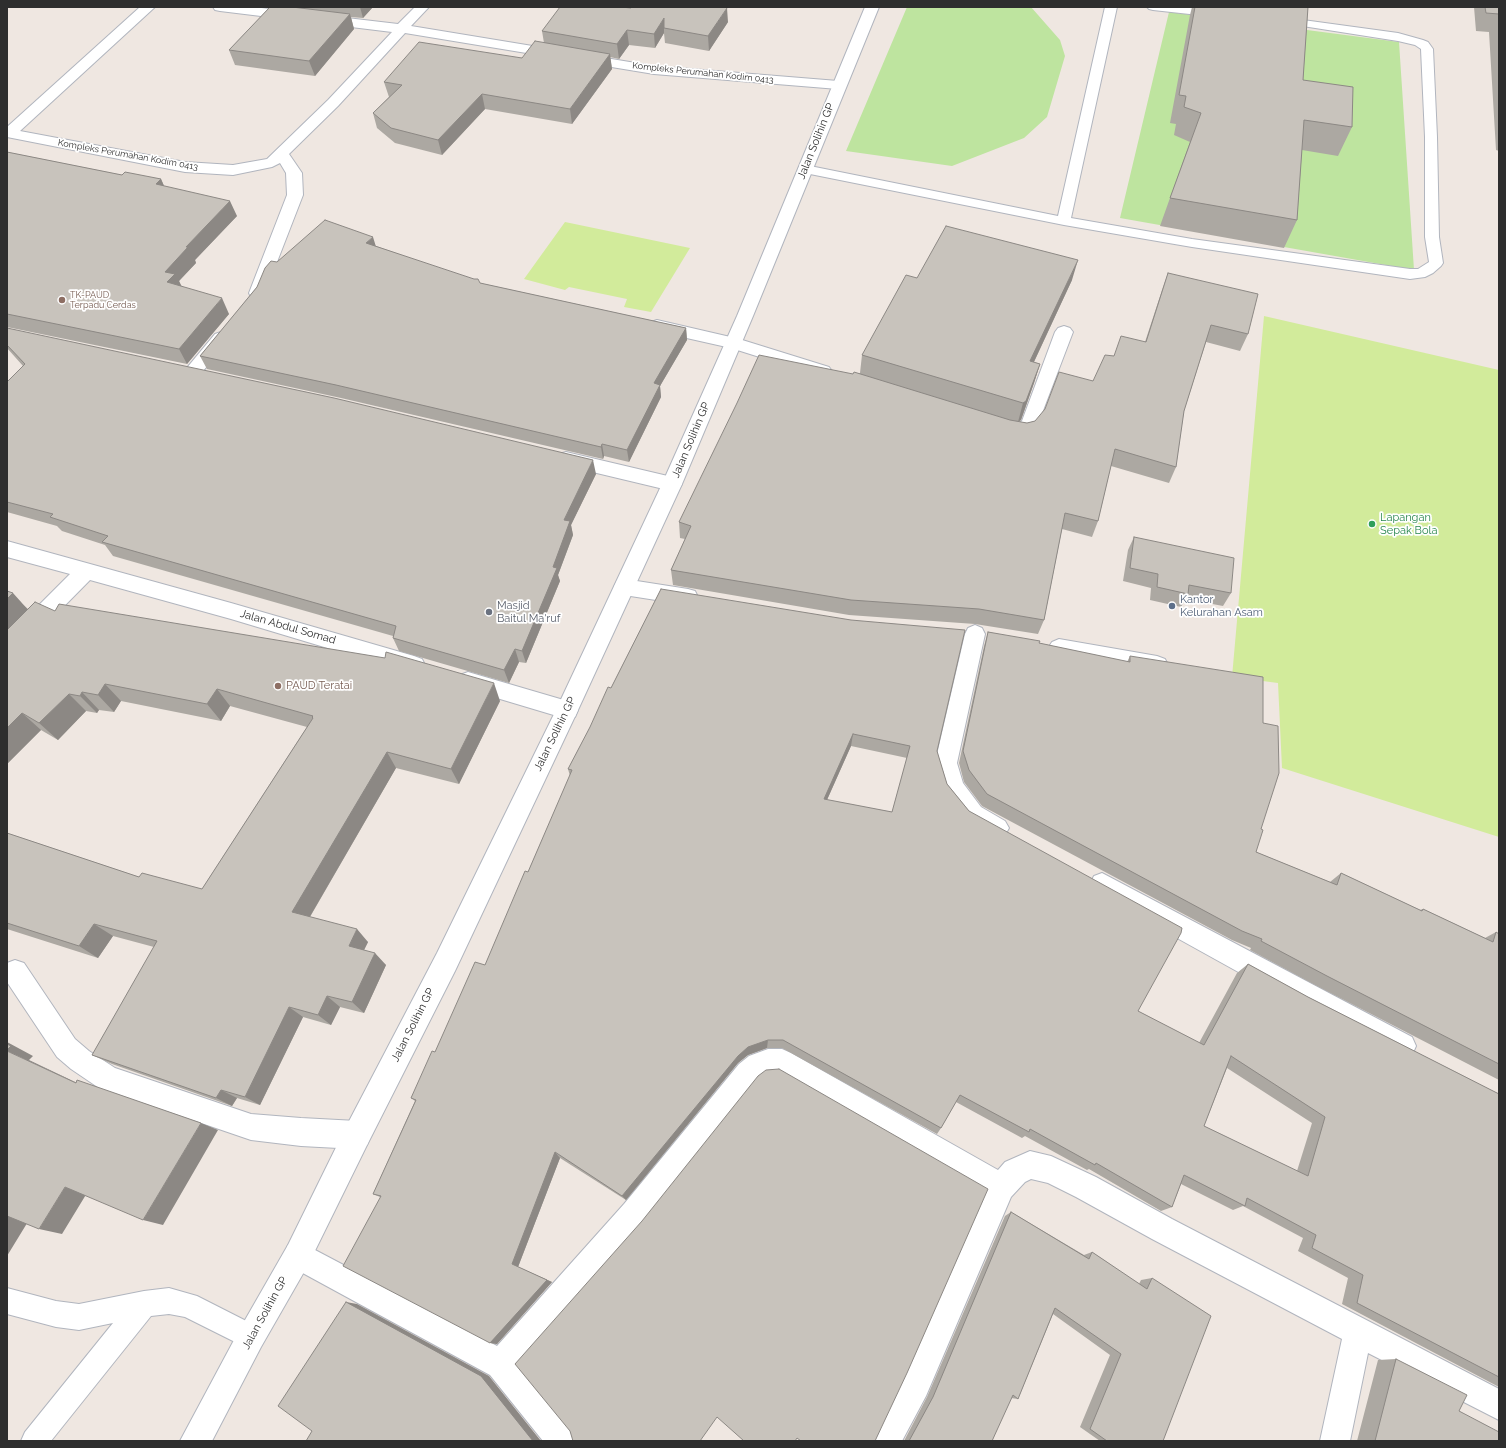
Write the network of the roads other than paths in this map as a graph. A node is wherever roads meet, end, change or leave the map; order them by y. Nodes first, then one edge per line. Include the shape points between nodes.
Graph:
1 (148, 7) edge
2 (220, 7) edge
3 (422, 7) edge
4 (872, 7) edge
5 (1111, 7) edge
6 (1153, 7) edge
7 (1229, 15) edge
8 (1268, 19) edge
9 (403, 29) junction
10 (838, 85) junction
11 (8, 133) edge
12 (281, 154) junction
13 (805, 169) junction
14 (1064, 221) junction
15 (246, 307) edge
16 (642, 323) edge
17 (231, 325) edge
18 (1064, 332) dead end
19 (733, 343) junction
20 (192, 373) edge
21 (838, 376) edge
22 (987, 422) edge
23 (548, 455) edge
24 (672, 484) junction
25 (7, 549) edge
26 (86, 571) junction
27 (624, 587) junction
28 (709, 601) edge
29 (975, 635) dead end
30 (1038, 645) edge
31 (7, 651) edge
32 (1179, 668) edge
33 (430, 669) edge
34 (452, 676) edge
35 (567, 710) junction
36 (1015, 837) edge
37 (1085, 875) edge
38 (15, 972) dead end
39 (1423, 1056) edge
40 (357, 1134) junction
41 (1002, 1187) junction
42 (298, 1255) junction
43 (7, 1301) edge
44 (144, 1304) junction
45 (1358, 1331) junction
46 (251, 1337) junction
47 (501, 1364) junction
48 (1499, 1405) edge
49 (34, 1441) edge
50 (195, 1441) edge
51 (563, 1441) edge
52 (886, 1441) edge
53 (1335, 1441) edge

1 - 11 street, Kompleks Perumahan Kodim 0413
2 - 9 street, Kompleks Perumahan Kodim 0413
3 - 9 street, Kompleks Perumahan Kodim 0413
4 - 10 street, Jalan Solihin GP
5 - 14 lane
6 - 7 lane
8 - 14 lane via 1398,37 1419,42 1427,49 1432,237 1436,263 1420,274 1410,274 1192,243
9 - 10 street, Kompleks Perumahan Kodim 0413 via 654,70
9 - 12 street, Kompleks Perumahan Kodim 0413
10 - 13 street, Jalan Solihin GP
11 - 12 street, Kompleks Perumahan Kodim 0413 via 185,167 233,170 272,162
12 - 15 street via 294,173 295,195 256,295
13 - 14 lane
13 - 19 street, Jalan Solihin GP
16 - 19 street
17 - 20 street
18 - 22 street via 1030,424 1022,431
19 - 21 street
19 - 24 street, Jalan Solihin GP
23 - 24 street
24 - 27 street, Jalan Solihin GP
25 - 26 street, Jalan Abdul Somad
26 - 31 street
26 - 33 street, Jalan Abdul Somad via 231,610
27 - 28 street
27 - 35 street, Jalan Solihin GP
29 - 36 street via 946,763 954,788 973,814
30 - 32 street
34 - 35 street
35 - 40 street, Jalan Solihin GP via 446,962
37 - 39 street
38 - 40 street via 66,1048 108,1079 251,1127
40 - 42 street, Jalan Solihin GP
41 - 45 street via 1015,1172 1030,1165 1051,1170
41 - 47 street via 782,1062 758,1064 634,1214
41 - 52 street via 915,1385
42 - 46 street, Jalan Solihin GP
42 - 47 street
43 - 44 lane via 78,1317
44 - 46 lane via 169,1301 188,1305
44 - 49 lane
45 - 48 street
45 - 53 street
46 - 50 street, Jalan Solihin GP
47 - 51 street

